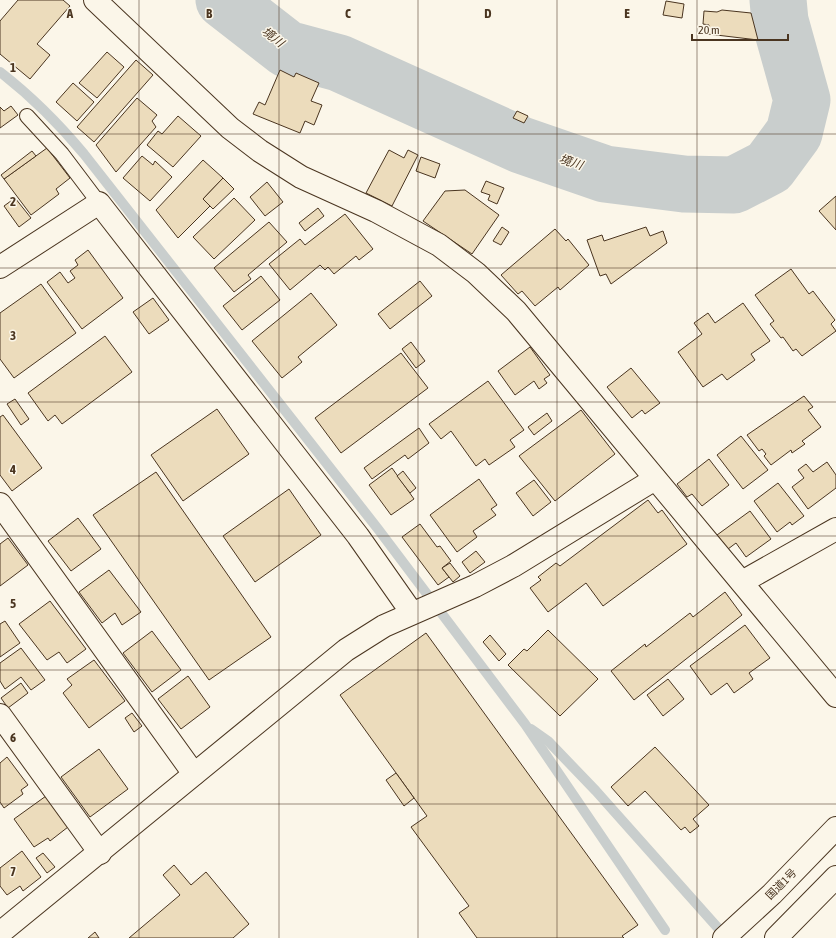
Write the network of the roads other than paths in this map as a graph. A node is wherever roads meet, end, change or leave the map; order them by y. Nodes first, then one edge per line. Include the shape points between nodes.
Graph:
1 (95, 0) edge
2 (27, 116) dead end
3 (99, 203) junction
4 (0, 267) edge
5 (655, 479) junction
6 (0, 504) edge
7 (836, 528) edge
8 (742, 582) junction
9 (415, 612) junction
10 (836, 696) edge
11 (0, 715) edge
12 (194, 774) junction
13 (836, 828) edge
14 (100, 852) junction
15 (836, 877) edge
16 (0, 932) edge
17 (724, 938) edge
18 (776, 938) edge

1 - 5 main road via 230,128 260,151 301,177 376,211 439,244 476,273 516,311
2 - 3 lane via 62,154
3 - 4 main road
3 - 9 main road
5 - 8 main road
5 - 9 main road via 513,566
6 - 12 main road
7 - 8 main road
8 - 10 main road
9 - 12 main road via 384,626 346,650
11 - 14 main road
12 - 14 main road
13 - 17 main road, 国道1号 via 772,894
14 - 16 main road
15 - 18 main road

